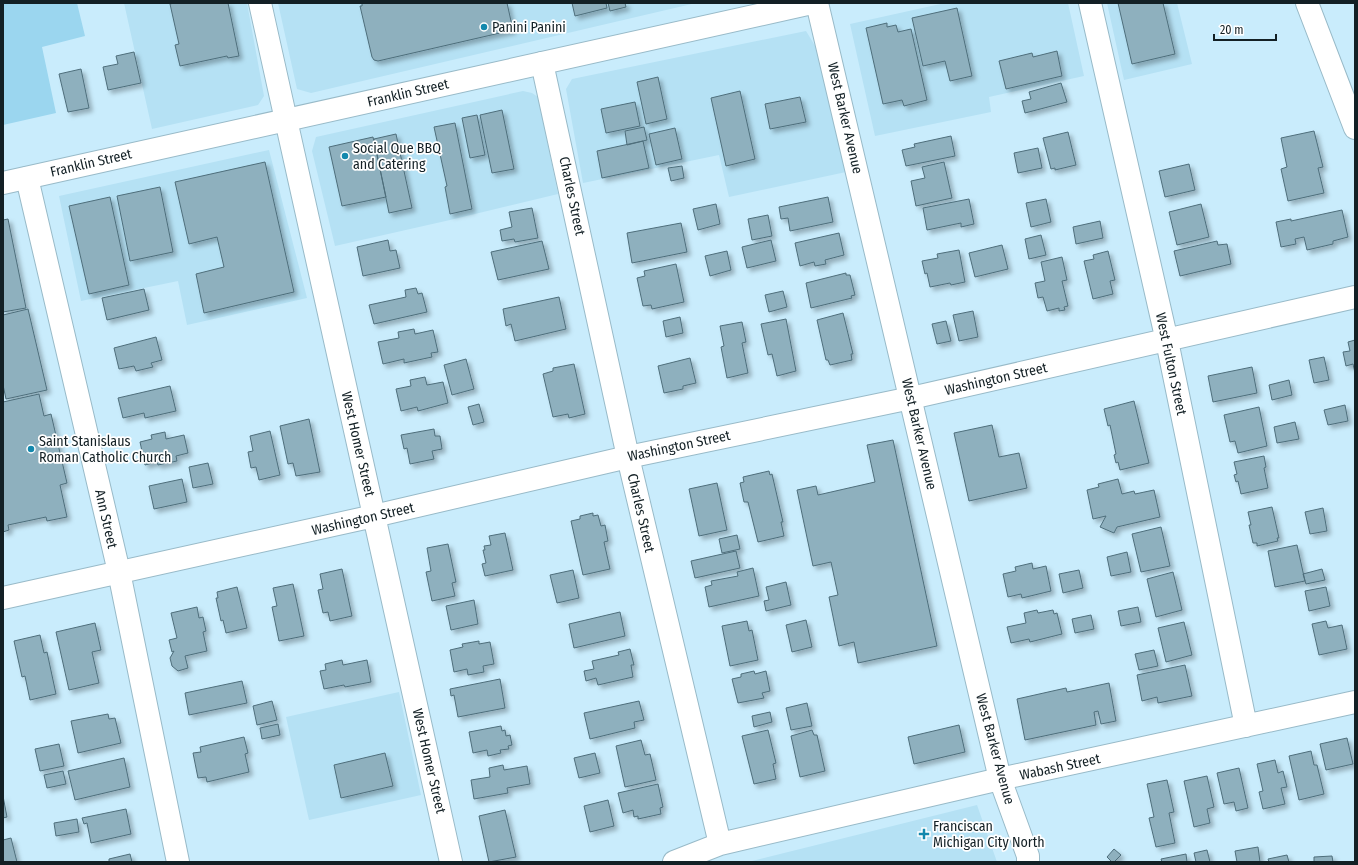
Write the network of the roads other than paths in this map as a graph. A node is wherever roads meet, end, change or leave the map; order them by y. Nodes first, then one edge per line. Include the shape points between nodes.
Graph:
1 (260, 3) edge
2 (812, 3) edge
3 (818, 3) edge
4 (1090, 3) edge
5 (1308, 3) edge
6 (542, 63) junction
7 (286, 120) junction
8 (1355, 128) edge
9 (27, 178) junction
10 (3, 183) edge
11 (1355, 297) edge
12 (1167, 341) junction
13 (911, 398) junction
14 (628, 456) junction
15 (374, 516) junction
16 (118, 572) junction
17 (3, 598) edge
18 (1355, 702) edge
19 (1246, 726) junction
20 (1000, 779) junction
21 (720, 844) junction
22 (178, 862) edge
23 (452, 862) edge
24 (674, 862) edge
25 (1028, 862) edge

1 - 7 street, West Homer Street
2 - 6 street, Franklin Street
3 - 13 street, West Barker Avenue
4 - 12 street, West Fulton Street
5 - 8 street
6 - 7 street, Franklin Street
6 - 14 street, Charles Street
7 - 9 street, Franklin Street
7 - 15 street, West Homer Street
9 - 10 street, Franklin Street
9 - 16 street, Ann Street
11 - 12 street, Washington Street
12 - 13 street, Washington Street
12 - 19 street, West Fulton Street
13 - 14 street, Washington Street
13 - 20 street, West Barker Avenue
14 - 15 street, Washington Street
14 - 21 street, Charles Street
15 - 16 street, Washington Street
15 - 23 street, West Homer Street
16 - 17 street, Washington Street
16 - 22 street, Ann Street
18 - 19 street, Wabash Street
19 - 20 street, Wabash Street
20 - 21 street, Wabash Street
20 - 25 street, West Barker Avenue
21 - 24 street, Wabash Street

